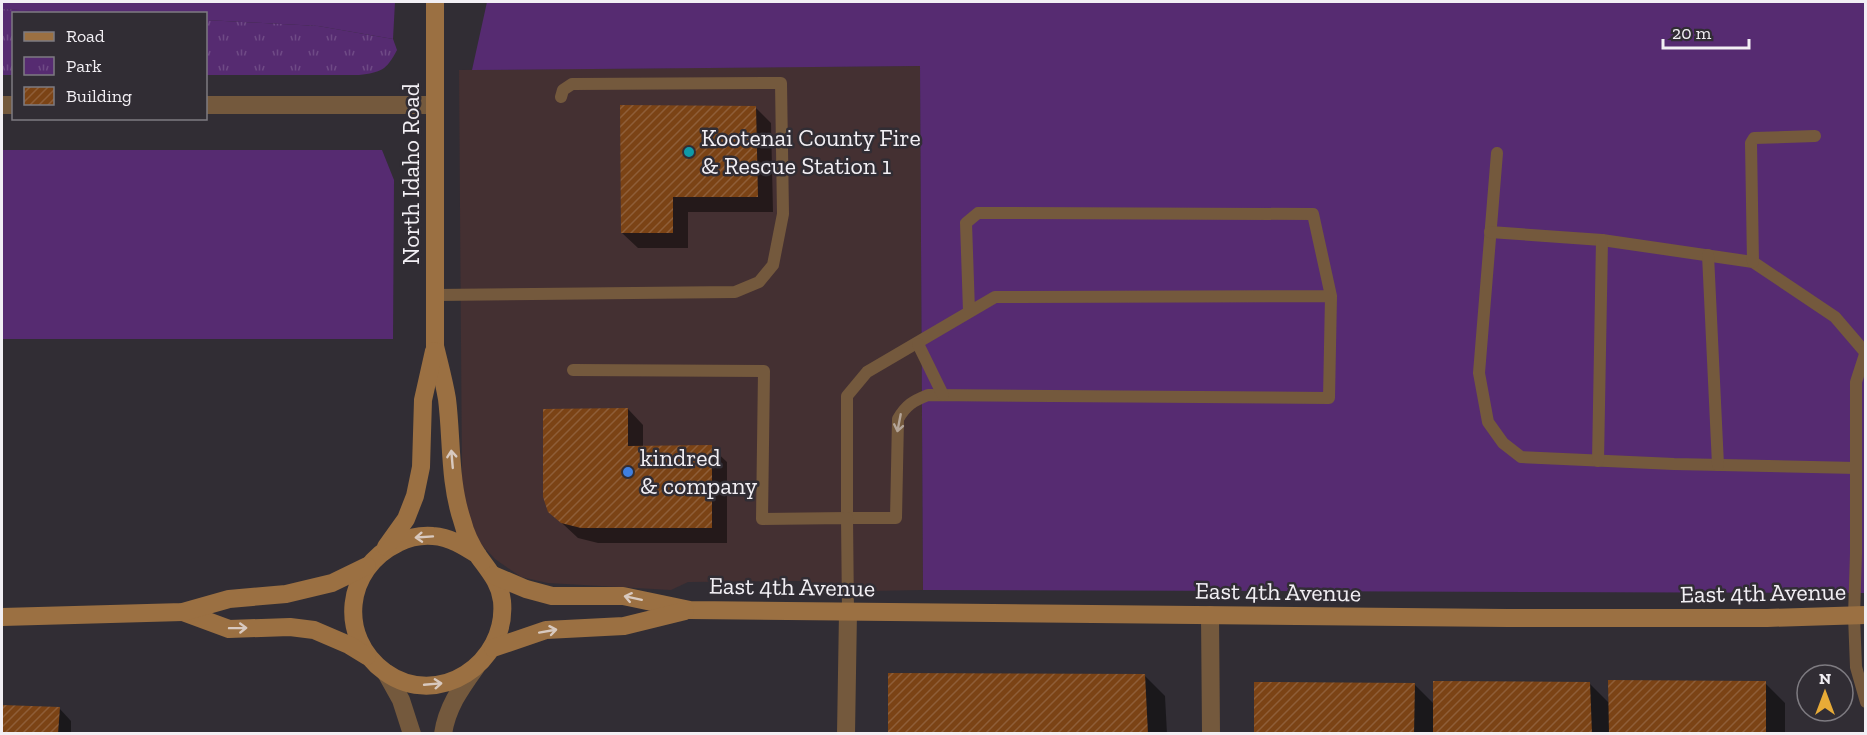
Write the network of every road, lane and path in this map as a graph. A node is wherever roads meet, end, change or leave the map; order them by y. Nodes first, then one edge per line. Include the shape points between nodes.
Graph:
1 (435, 2) edge
2 (561, 97) dead end
3 (207, 105) edge
4 (435, 105) junction
5 (1815, 136) dead end
6 (1497, 153) dead end
7 (1490, 232) junction
8 (1602, 240) junction
9 (1708, 255) junction
10 (1753, 262) junction
11 (435, 295) junction
12 (1331, 296) junction
13 (969, 311) junction
14 (918, 344) junction
15 (435, 346) junction
16 (1865, 351) edge
17 (573, 370) dead end
18 (1861, 382) edge
19 (943, 394) junction
20 (1598, 460) junction
21 (1718, 465) junction
22 (1856, 468) junction
23 (847, 519) junction
24 (384, 549) junction
25 (478, 555) junction
26 (367, 566) junction
27 (494, 575) junction
28 (690, 610) junction
29 (183, 612) junction
30 (848, 612) junction
31 (1210, 615) junction
32 (1860, 615) edge
33 (2, 617) edge
34 (492, 648) junction
35 (368, 657) junction
36 (476, 667) junction
37 (386, 673) junction
38 (1866, 702) edge
39 (412, 734) edge
40 (443, 734) edge
41 (846, 734) edge
42 (1211, 734) edge

1 - 4 street, North Idaho Road
2 - 11 lane via 572,84 781,83 783,214 773,265 759,282 735,292
3 - 4 street
4 - 11 street, North Idaho Road
5 - 10 lane via 1754,138 1751,143
6 - 7 lane
7 - 8 lane
7 - 20 lane via 1479,373 1488,422 1503,443 1521,457
8 - 9 lane
8 - 20 lane
9 - 10 lane
9 - 21 lane
10 - 16 lane via 1835,317
11 - 15 street, North Idaho Road
12 - 13 lane via 995,297
12 - 13 lane via 1313,214 978,213 966,223
12 - 19 lane via 1329,398
13 - 14 lane
14 - 19 lane
14 - 23 lane via 867,372 847,396
15 - 24 street, North Idaho Road via 423,400 421,467 415,496 406,519
25 -> 15 street, North Idaho Road via 462,522 455,495 447,398
16 - 18 lane
17 - 23 lane via 764,371 762,519
18 - 22 lane
19 -> 23 lane via 912,401 898,418 896,518
20 - 21 lane
21 - 22 lane
22 - 32 lane
23 - 30 lane
25 -> 24 street via 457,542 432,536 407,538
24 - 26 street
25 - 27 street
26 - 29 street via 332,583 286,594 229,599
26 - 35 street via 356,588 352,611 356,635
28 -> 27 street, East 4th Avenue via 623,596 552,596
27 - 34 street via 502,599 501,624
28 - 30 street, East 4th Avenue
34 -> 28 street, East 4th Avenue via 546,630 624,626
29 - 33 street
29 -> 35 street via 229,629 314,630
30 - 31 street, East 4th Avenue
30 - 41 street
31 - 32 street, East 4th Avenue via 1507,618
31 - 42 street
32 - 38 lane via 1856,667
34 - 36 street
35 - 37 street
37 -> 36 street via 408,683 432,685 456,680
36 - 40 street via 456,694
37 - 39 street via 401,700

